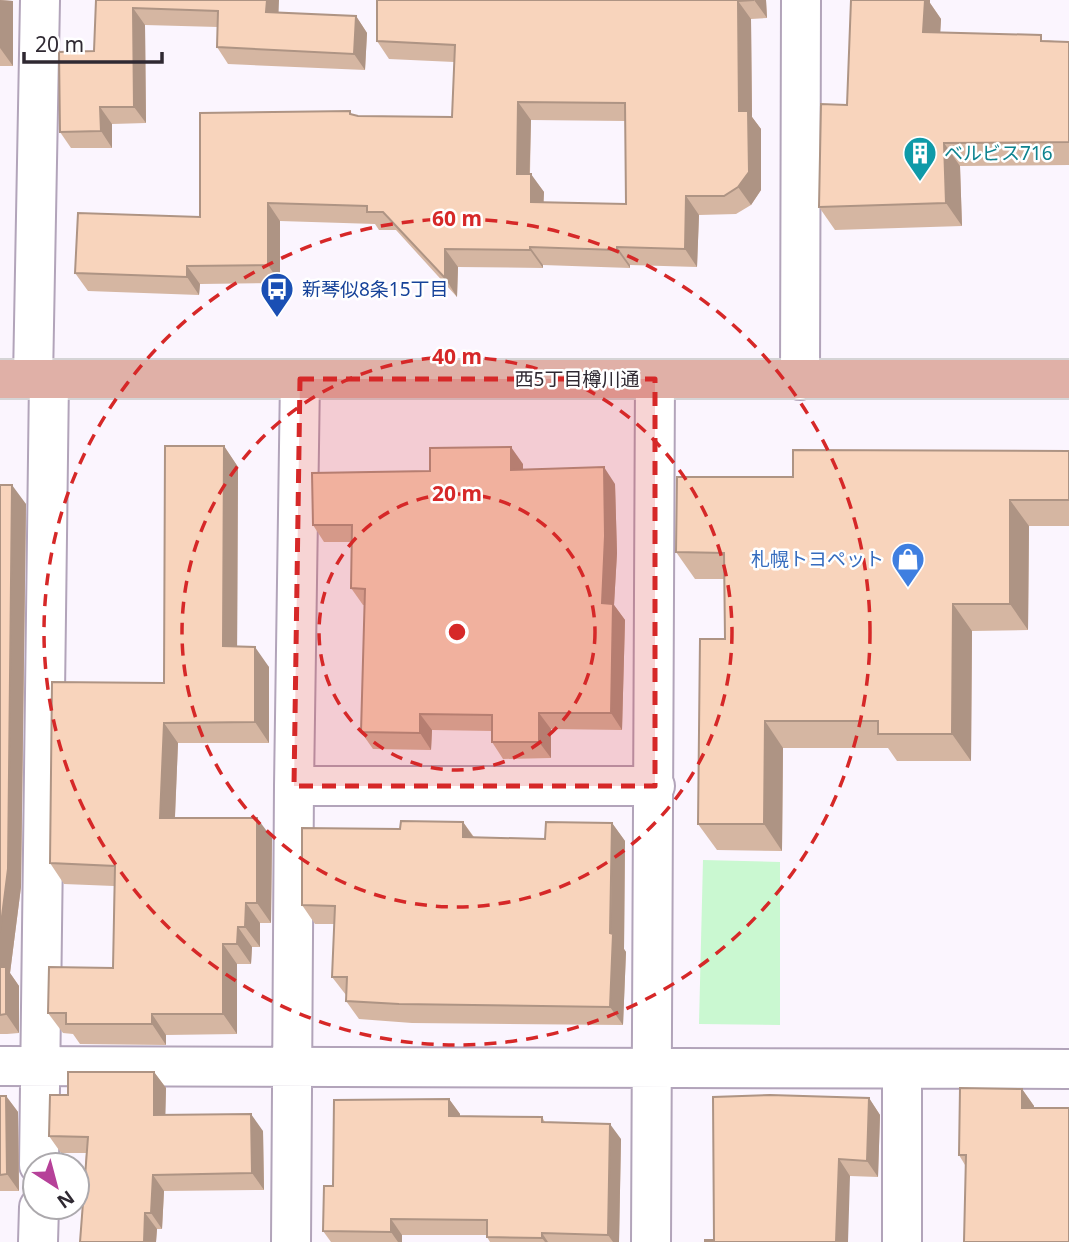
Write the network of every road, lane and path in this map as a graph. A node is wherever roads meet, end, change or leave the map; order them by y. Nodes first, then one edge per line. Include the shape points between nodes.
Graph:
1 (40, 0) edge
2 (801, 0) edge
3 (27, 379) edge
4 (300, 379) junction
5 (655, 379) junction
6 (1069, 379) edge
7 (800, 380) junction
8 (294, 786) junction
9 (655, 786) junction
10 (0, 1066) edge
11 (40, 1066) junction
12 (653, 1067) junction
13 (292, 1068) junction
14 (902, 1069) junction
15 (1069, 1069) edge
16 (39, 1151) edge
17 (38, 1221) edge
18 (38, 1242) edge
19 (291, 1242) edge
20 (651, 1242) edge
21 (902, 1242) edge

1 - 3 street
2 - 7 street
3 - 4 main road, 西5丁目樽川通
3 - 11 street
4 - 5 main road, 西5丁目樽川通
4 - 8 street
5 - 7 main road, 西5丁目樽川通
5 - 9 street
6 - 7 main road, 西5丁目樽川通
8 - 9 street
8 - 13 street
9 - 12 street
10 - 11 street
11 - 13 street
11 - 16 street
12 - 13 street
12 - 14 street
12 - 20 street
13 - 19 street
14 - 15 street
14 - 21 street
17 - 18 street

